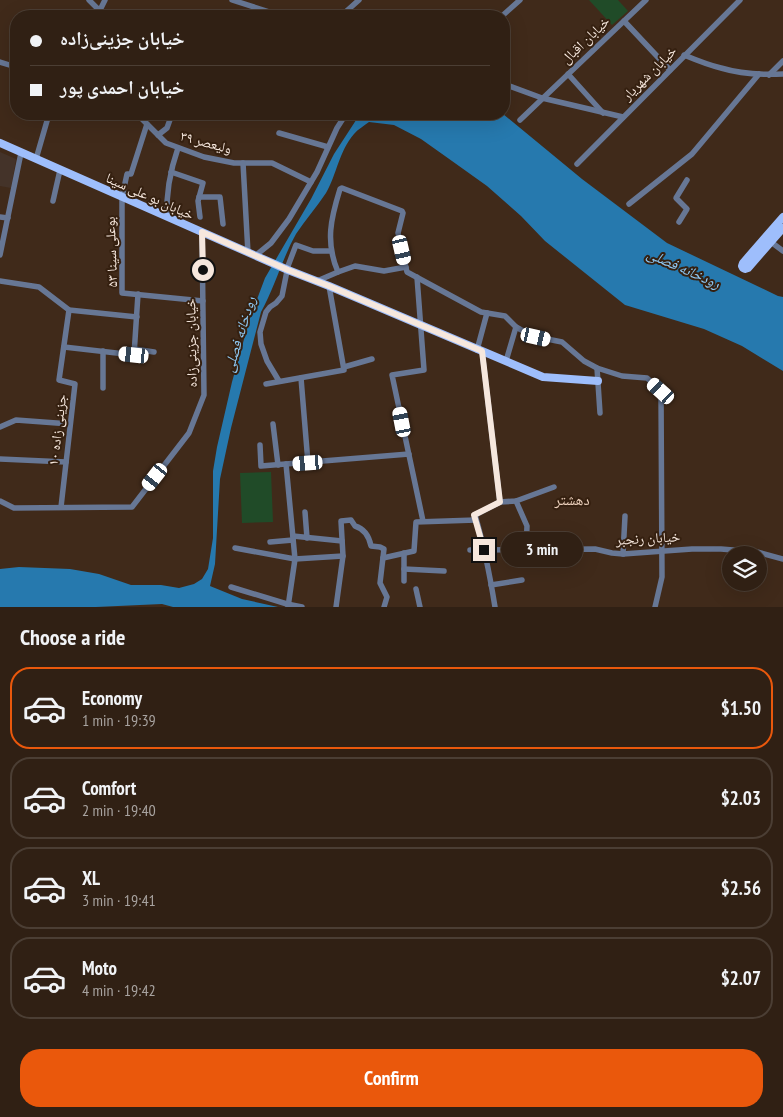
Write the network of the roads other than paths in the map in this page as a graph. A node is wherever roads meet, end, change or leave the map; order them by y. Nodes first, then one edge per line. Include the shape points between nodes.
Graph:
1 (88, 0) edge
2 (232, 0) edge
3 (359, 0) edge
4 (520, 0) edge
5 (646, 0) edge
6 (740, 0) edge
7 (99, 10) edge
8 (263, 10) edge
9 (348, 10) edge
10 (509, 10) edge
11 (624, 21) junction
12 (684, 55) junction
13 (783, 61) edge
14 (670, 70) junction
15 (568, 74) junction
16 (759, 74) junction
17 (783, 74) edge
18 (769, 75) junction
19 (510, 86) edge
20 (542, 98) junction
21 (603, 113) junction
22 (623, 117) junction
23 (46, 120) edge
24 (143, 120) edge
25 (169, 120) edge
26 (343, 120) edge
27 (520, 120) dead end
28 (147, 124) junction
29 (279, 132) dead end
30 (158, 135) junction
31 (0, 143) edge
32 (328, 147) junction
33 (178, 148) junction
34 (21, 153) junction
35 (36, 159) junction
36 (243, 163) junction
37 (577, 164) dead end
38 (60, 170) junction
39 (171, 172) junction
40 (687, 180) dead end
41 (311, 182) junction
42 (122, 197) junction
43 (200, 197) junction
44 (53, 200) dead end
45 (629, 204) dead end
46 (0, 216) edge
47 (168, 217) junction
48 (200, 217) dead end
49 (783, 217) edge
50 (8, 218) junction
51 (678, 222) dead end
52 (223, 224) dead end
53 (783, 228) edge
54 (202, 232) junction
55 (771, 242) junction
56 (783, 250) edge
57 (331, 251) junction
58 (252, 254) junction
59 (0, 255) edge
60 (406, 267) junction
61 (288, 270) junction
62 (338, 272) junction
63 (417, 277) junction
64 (317, 281) junction
65 (0, 282) edge
66 (329, 286) junction
67 (138, 294) junction
68 (203, 301) junction
69 (69, 310) junction
70 (487, 313) junction
71 (137, 317) junction
72 (421, 325) junction
73 (516, 327) junction
74 (64, 347) junction
75 (134, 349) junction
76 (479, 350) junction
77 (103, 352) junction
78 (154, 352) dead end
79 (372, 360) dead end
80 (506, 361) junction
81 (344, 367) junction
82 (597, 368) junction
83 (301, 378) junction
84 (279, 382) junction
85 (598, 382) junction
86 (266, 384) dead end
87 (102, 388) dead end
88 (600, 413) dead end
89 (70, 424) junction
90 (273, 424) dead end
91 (0, 427) edge
92 (260, 446) dead end
93 (409, 454) junction
94 (0, 459) edge
95 (66, 462) junction
96 (308, 463) junction
97 (286, 464) junction
98 (278, 465) junction
99 (554, 487) dead end
100 (0, 500) edge
101 (516, 501) junction
102 (500, 502) junction
103 (60, 507) junction
104 (305, 512) dead end
105 (626, 516) dead end
106 (476, 520) junction
107 (423, 522) junction
108 (293, 538) junction
109 (307, 538) junction
110 (342, 541) junction
111 (270, 542) dead end
112 (235, 548) dead end
113 (526, 549) junction
114 (470, 550) dead end
115 (484, 550) junction
116 (662, 551) junction
117 (404, 554) junction
118 (623, 554) junction
119 (343, 556) junction
120 (384, 558) junction
121 (295, 559) junction
122 (783, 559) edge
123 (404, 570) junction
124 (444, 570) dead end
125 (522, 580) dead end
126 (404, 581) dead end
127 (491, 585) junction
128 (231, 587) dead end
129 (416, 589) dead end
130 (288, 606) edge
131 (302, 607) edge
132 (336, 607) edge
133 (384, 607) edge
134 (420, 607) edge
135 (495, 607) edge
136 (655, 607) edge

1 - 7 street
2 - 8 street
3 - 9 street
4 - 10 street
5 - 11 street, خیابان اقبال
6 - 12 street, خیابان شهریار
11 - 14 street
11 - 15 street, خیابان اقبال
12 - 14 street, خیابان شهریار
12 - 16 street via 721,68
13 - 18 street
14 - 22 street, خیابان شهریار
15 - 20 street, خیابان اقبال
15 - 21 street
16 - 18 street
16 - 45 street via 692,154
17 - 18 street
19 - 20 street
20 - 21 street
20 - 27 street, خیابان اقبال
21 - 22 street
22 - 37 street, خیابان شهریار
23 - 35 street
24 - 28 street, ولیعصر ۳۹
25 - 30 street
26 - 32 street
28 - 30 street, ولیعصر ۳۹
28 - 42 street via 131,174 127,174
29 - 32 street
30 - 33 street, ولیعصر ۳۹ via 166,144
31 - 34 main road, خیابان بو علی سینا
32 - 41 street
33 - 36 street, ولیعصر ۳۹ via 204,157
33 - 39 street
34 - 35 main road, خیابان بو علی سینا
34 - 50 street
35 - 38 main road, خیابان بو علی سینا
36 - 41 street, ولیعصر ۳۹ via 272,163
36 - 58 street
38 - 42 main road, خیابان بو علی سینا
38 - 44 street
39 - 43 street via 203,184
39 - 47 street
40 - 51 street via 676,198 687,209
41 - 58 street via 271,243
42 - 47 main road, خیابان بو علی سینا
42 - 67 street, بوعلی سینا ۵۳ via 122,293
43 - 48 street
43 - 52 street via 220,197
46 - 50 street
47 - 54 main road, خیابان بو علی سینا
49 - 55 main road via 745,265
50 - 59 street
53 - 55 main road
54 - 58 main road, خیابان بو علی سینا
54 - 68 street, خیابان جزینی‌زاده
55 - 56 street
57 - 60 street via 332,218 342,188 402,212 398,233
57 - 61 street via 313,251 296,244
57 - 62 street
58 - 61 main road, خیابان بو علی سینا
60 - 62 street via 384,271 355,266
60 - 63 street via 407,272
61 - 64 main road, خیابان بو علی سینا
61 - 84 street via 282,296 266,312 260,332 267,361
62 - 64 street
63 - 70 street
63 - 72 street
64 - 66 main road, خیابان بو علی سینا
65 - 69 street via 38,287
66 - 72 main road, خیابان بو علی سینا
66 - 81 street
67 - 68 street
67 - 71 street
68 - 103 street, خیابان جزینی‌زاده via 204,395 189,433 132,507
69 - 71 street
69 - 74 street, جزینی زاده ۱۰
70 - 73 street via 505,316
70 - 76 street
71 - 75 street
72 - 76 main road, خیابان بو علی سینا
72 - 93 street via 424,370 392,375
73 - 80 street
73 - 82 street via 536,337 562,342
74 - 77 street
74 - 89 street, جزینی زاده ۱۰ via 59,380 75,384
75 - 77 street via 134,355
75 - 78 street
76 - 80 main road, خیابان بو علی سینا
76 - 102 street
77 - 87 street
79 - 81 street
80 - 85 main road, خیابان بو علی سینا via 543,377
81 - 83 street via 344,370
82 - 85 street
82 - 116 street via 622,376 647,378 661,391
83 - 84 street
83 - 96 street
84 - 86 street
85 - 88 street
89 - 91 street via 16,420
89 - 95 street, جزینی زاده ۱۰
90 - 98 street
92 - 98 street via 261,466
93 - 96 street
93 - 107 street
94 - 95 street
95 - 103 street, جزینی زاده ۱۰
96 - 97 street
97 - 98 street
97 - 108 street
99 - 101 street
100 - 103 street, خیابان جزینی‌زاده via 14,508
101 - 102 street
101 - 113 street via 526,526
102 - 106 street via 474,515
104 - 109 street
105 - 118 street
106 - 107 street
106 - 115 street
107 - 117 street via 416,522 414,551
108 - 109 street
108 - 111 street
108 - 121 street
109 - 110 street
110 - 119 street
110 - 120 street via 341,521 351,520 370,537 371,546 384,549
112 - 121 street
113 - 115 street, خیابان رنجبر
113 - 118 street, خیابان رنجبر via 595,549
114 - 115 street, خیابان رنجبر
115 - 127 street
116 - 118 street, خیابان رنجبر
116 - 122 street, خیابان رنجبر via 747,551
116 - 136 street via 662,577
117 - 120 street
117 - 123 street
119 - 121 street
119 - 132 street
120 - 133 street via 380,583 387,596
121 - 130 street
123 - 124 street
123 - 126 street
125 - 127 street
127 - 135 street
128 - 130 street
129 - 134 street
130 - 131 street

